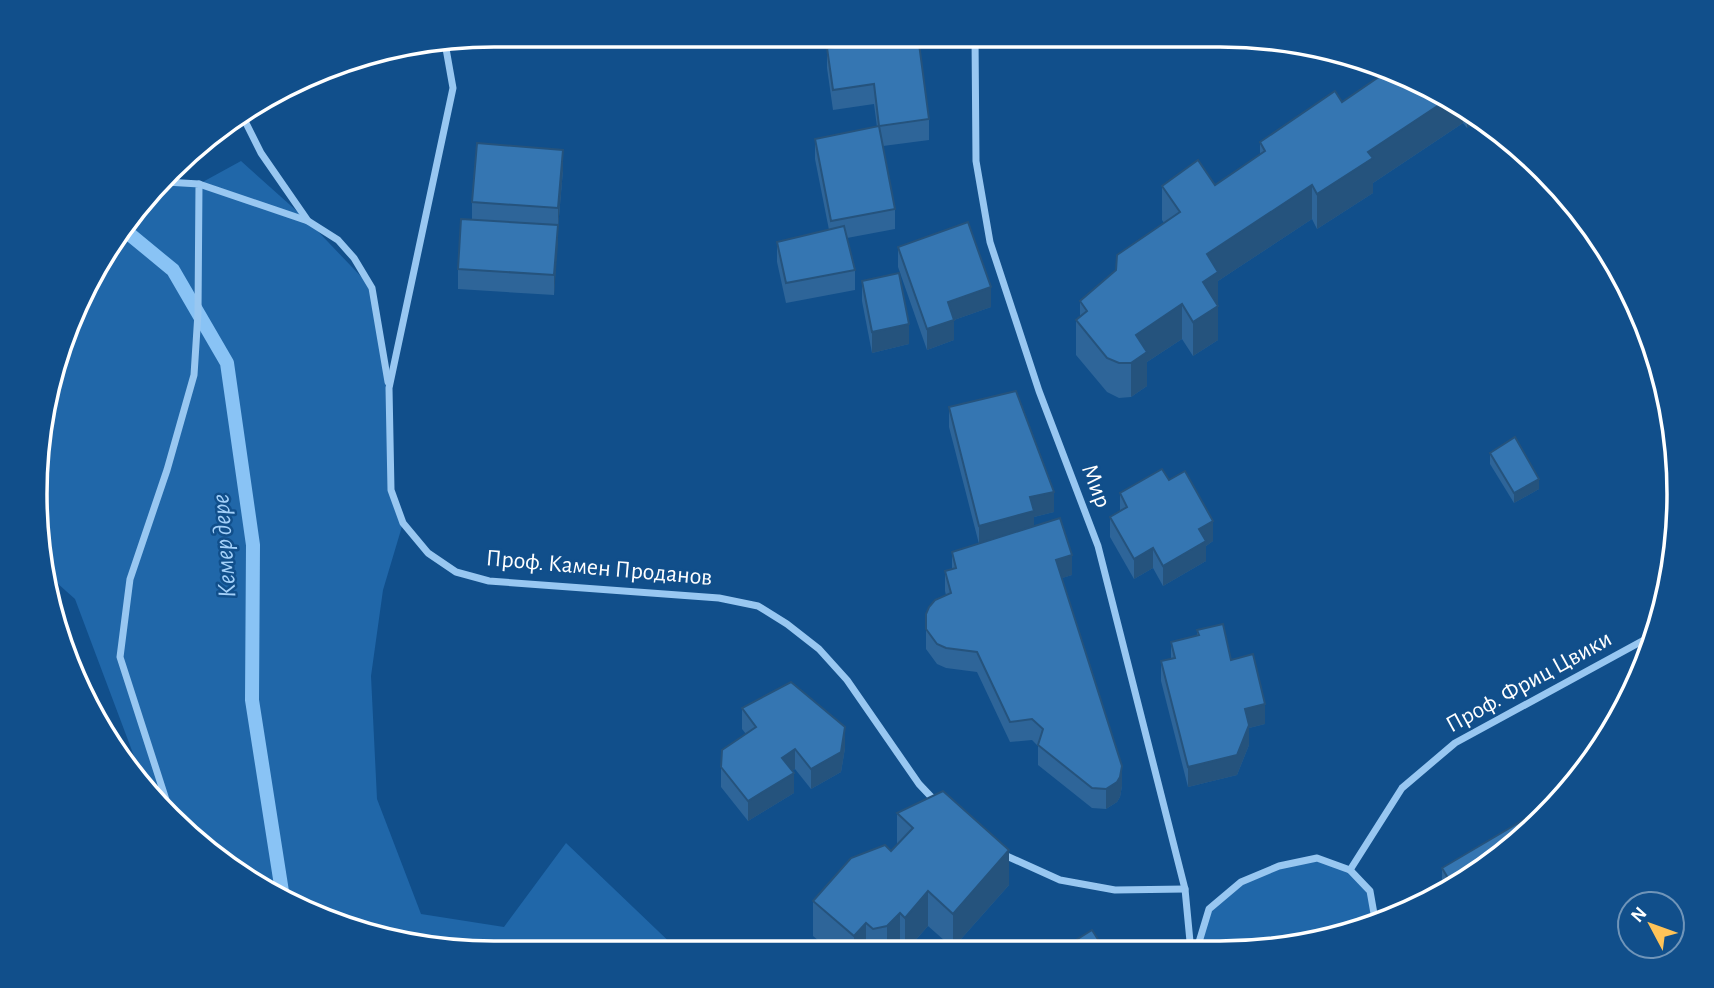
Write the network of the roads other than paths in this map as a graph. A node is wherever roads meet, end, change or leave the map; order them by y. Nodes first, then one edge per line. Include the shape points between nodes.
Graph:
1 (975, 47) edge
2 (445, 50) edge
3 (246, 123) edge
4 (174, 182) edge
5 (199, 184) junction
6 (308, 221) junction
7 (389, 387) junction
8 (1642, 641) edge
9 (165, 796) edge
10 (942, 809) edge
11 (996, 851) edge
12 (1350, 870) junction
13 (1185, 889) junction
14 (1374, 913) edge
15 (1192, 941) edge
16 (1197, 941) edge

1 - 13 street, Мир via 976,161 990,242 1039,391 1098,546
2 - 7 street, Проф. Камен Проданов via 453,88
3 - 6 street
4 - 5 street
5 - 6 street
5 - 9 street via 194,376 130,579 120,657
6 - 7 street via 338,240 372,288
7 - 10 street, Проф. Камен Проданов via 391,490 403,523 428,553 456,572 489,582 719,598 758,606 819,649
8 - 12 street, Проф. Фриц Цвики via 1455,743 1402,788
11 - 13 street via 1060,880 1115,890
12 - 14 street via 1370,891
12 - 16 street, Мир via 1317,858 1279,866 1241,882 1209,909
13 - 15 street, Мир

